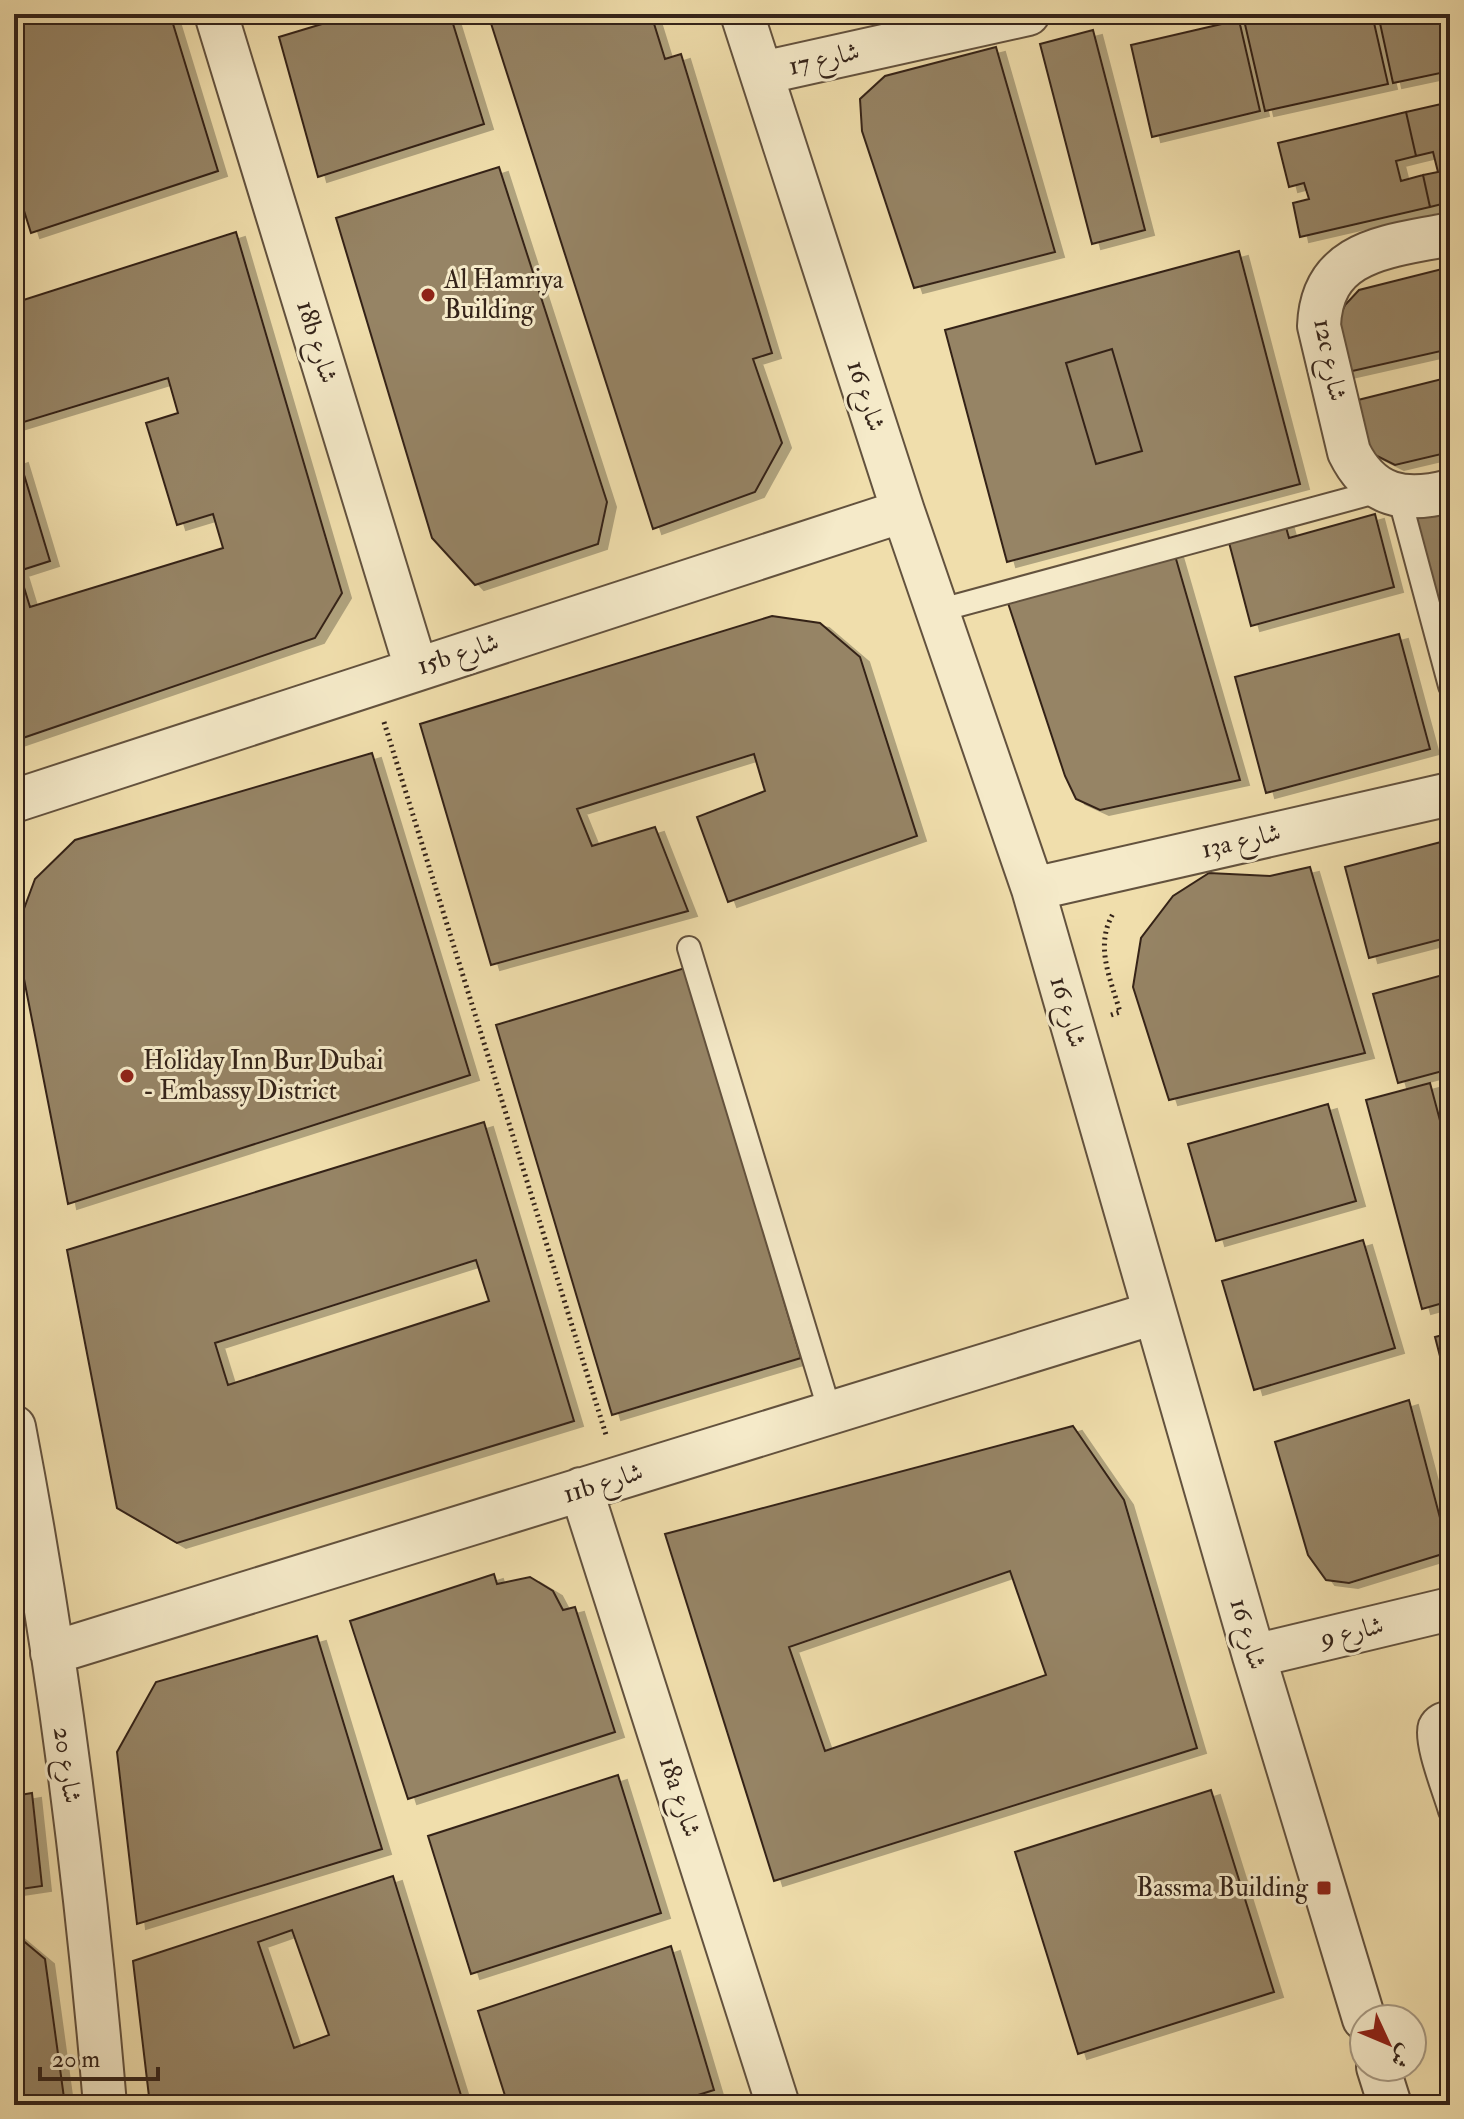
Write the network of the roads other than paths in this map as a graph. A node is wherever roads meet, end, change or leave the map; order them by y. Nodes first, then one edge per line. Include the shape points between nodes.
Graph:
1 (742, 14) edge
2 (1028, 14) edge
3 (217, 15) edge
4 (762, 73) junction
5 (1450, 234) edge
6 (1450, 491) edge
7 (1391, 493) junction
8 (903, 511) junction
9 (937, 611) junction
10 (416, 668) junction
11 (1450, 686) edge
12 (1450, 794) edge
13 (14, 801) edge
14 (1033, 889) junction
15 (689, 948) dead end
16 (1154, 1313) junction
17 (830, 1412) junction
18 (14, 1427) edge
19 (600, 1483) junction
20 (1450, 1609) edge
21 (52, 1653) junction
22 (1254, 1656) junction
23 (1450, 1712) edge
24 (1450, 1811) edge
25 (1359, 2003) edge
26 (1383, 2083) edge
27 (105, 2105) edge
28 (778, 2105) edge
29 (1390, 2105) edge

1 - 4 street, شارع 16
2 - 4 street, شارع 17
3 - 10 street, 18b شارع
4 - 8 street, شارع 16
5 - 7 street, 12c شارع via 1354,259 1338,271 1319,306 1319,326 1349,452 1362,475
6 - 7 street via 1417,498
7 - 9 lane
7 - 11 lane
8 - 9 street, شارع 16
8 - 10 street, 15b شارع
9 - 14 street, شارع 16
10 - 13 street, 15b شارع
12 - 14 street, 13a شارع
14 - 16 street, شارع 16
15 - 17 lane
16 - 17 street, 11b شارع
16 - 22 street, شارع 16
17 - 19 street, 11b شارع
18 - 21 street, شارع 20
19 - 21 street, 11b شارع
19 - 28 street, 18a شارع
20 - 22 street, شارع 9
21 - 27 street, شارع 20
22 - 25 street, شارع 16
23 - 24 lane via 1433,1720 1428,1737
26 - 29 street

